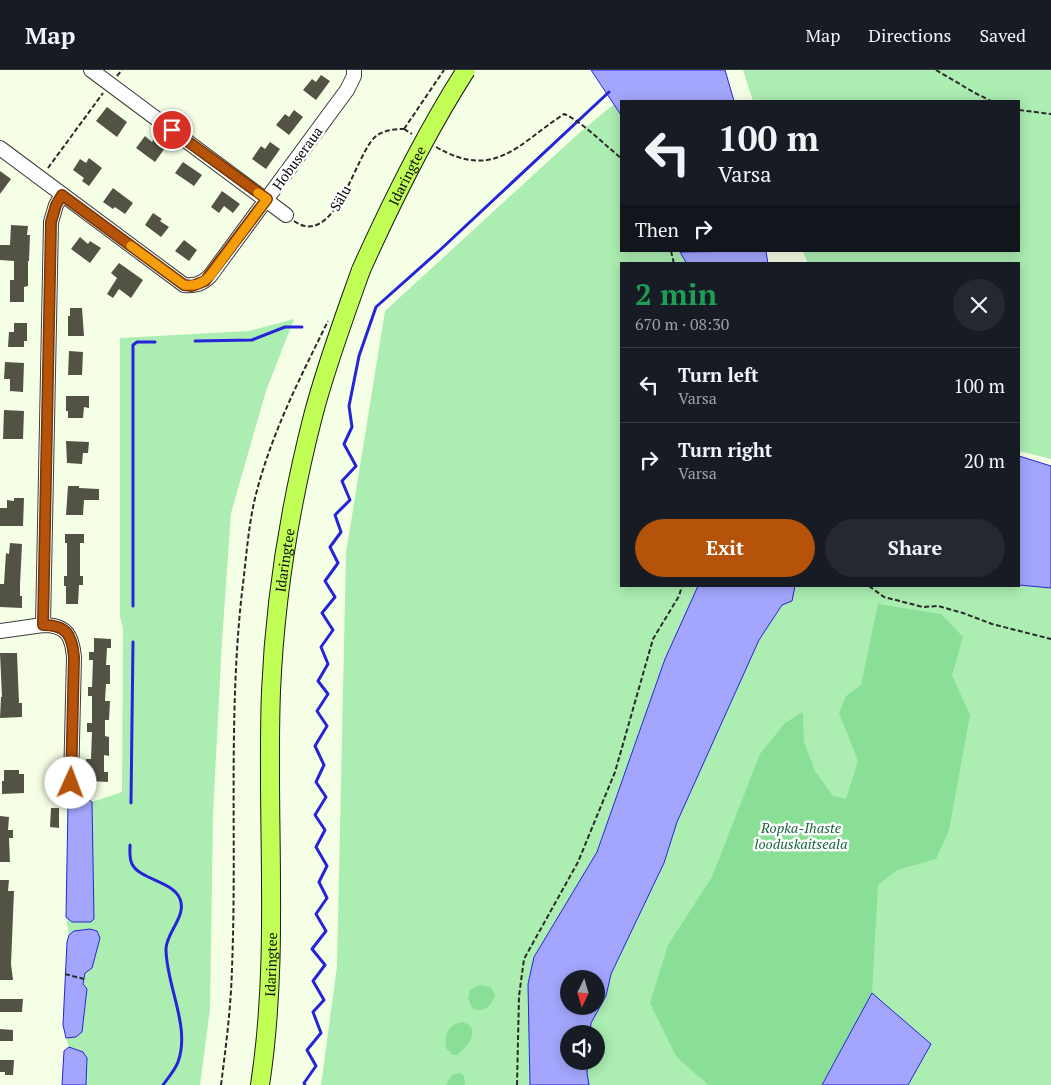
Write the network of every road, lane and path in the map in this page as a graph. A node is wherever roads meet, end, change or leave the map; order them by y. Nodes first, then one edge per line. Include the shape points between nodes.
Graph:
1 (91, 70) edge
2 (122, 70) edge
3 (354, 70) edge
4 (444, 70) edge
5 (466, 70) edge
6 (936, 70) edge
7 (110, 84) junction
8 (989, 100) edge
9 (1020, 110) edge
10 (1051, 114) edge
11 (404, 129) junction
12 (412, 134) dead end
13 (436, 147) dead end
14 (0, 148) edge
15 (620, 157) edge
16 (41, 179) junction
17 (62, 195) junction
18 (267, 199) junction
19 (286, 215) joint
20 (330, 317) dead end
21 (682, 587) edge
22 (871, 587) edge
23 (43, 625) junction
24 (0, 631) edge
25 (1051, 639) edge
26 (71, 783) dead end
27 (66, 974) dead end
28 (84, 979) dead end
29 (221, 1085) edge
30 (260, 1085) edge
31 (517, 1085) edge

1 - 7 street
2 - 7 path
3 - 18 street, Hobuseraua via 347,90
4 - 11 path
5 - 30 main road, Idaringtee, bridge via 405,176 361,270 313,414 298,477 280,585 271,690 269,993
6 - 8 path
7 - 16 path
7 - 18 street
9 - 10 path
11 - 12 path
11 - 19 path, Sälu via 377,135 367,146 337,206 322,222 311,226 298,224
13 - 15 path via 452,156 471,160 496,159 529,141 564,114 574,118
14 - 16 street, Hobuseraua
16 - 17 street, Hobuseraua
17 - 18 street, Hobuseraua via 184,285 192,286 210,276
17 - 23 street via 51,222
18 - 19 street
20 - 29 path via 283,413 254,501 236,643 232,968
21 - 31 path via 653,639 615,772 578,862 524,959 519,996
22 - 25 path via 884,597 923,607 938,606
23 - 24 street
23 - 26 street via 57,626 72,639
27 - 28 path

